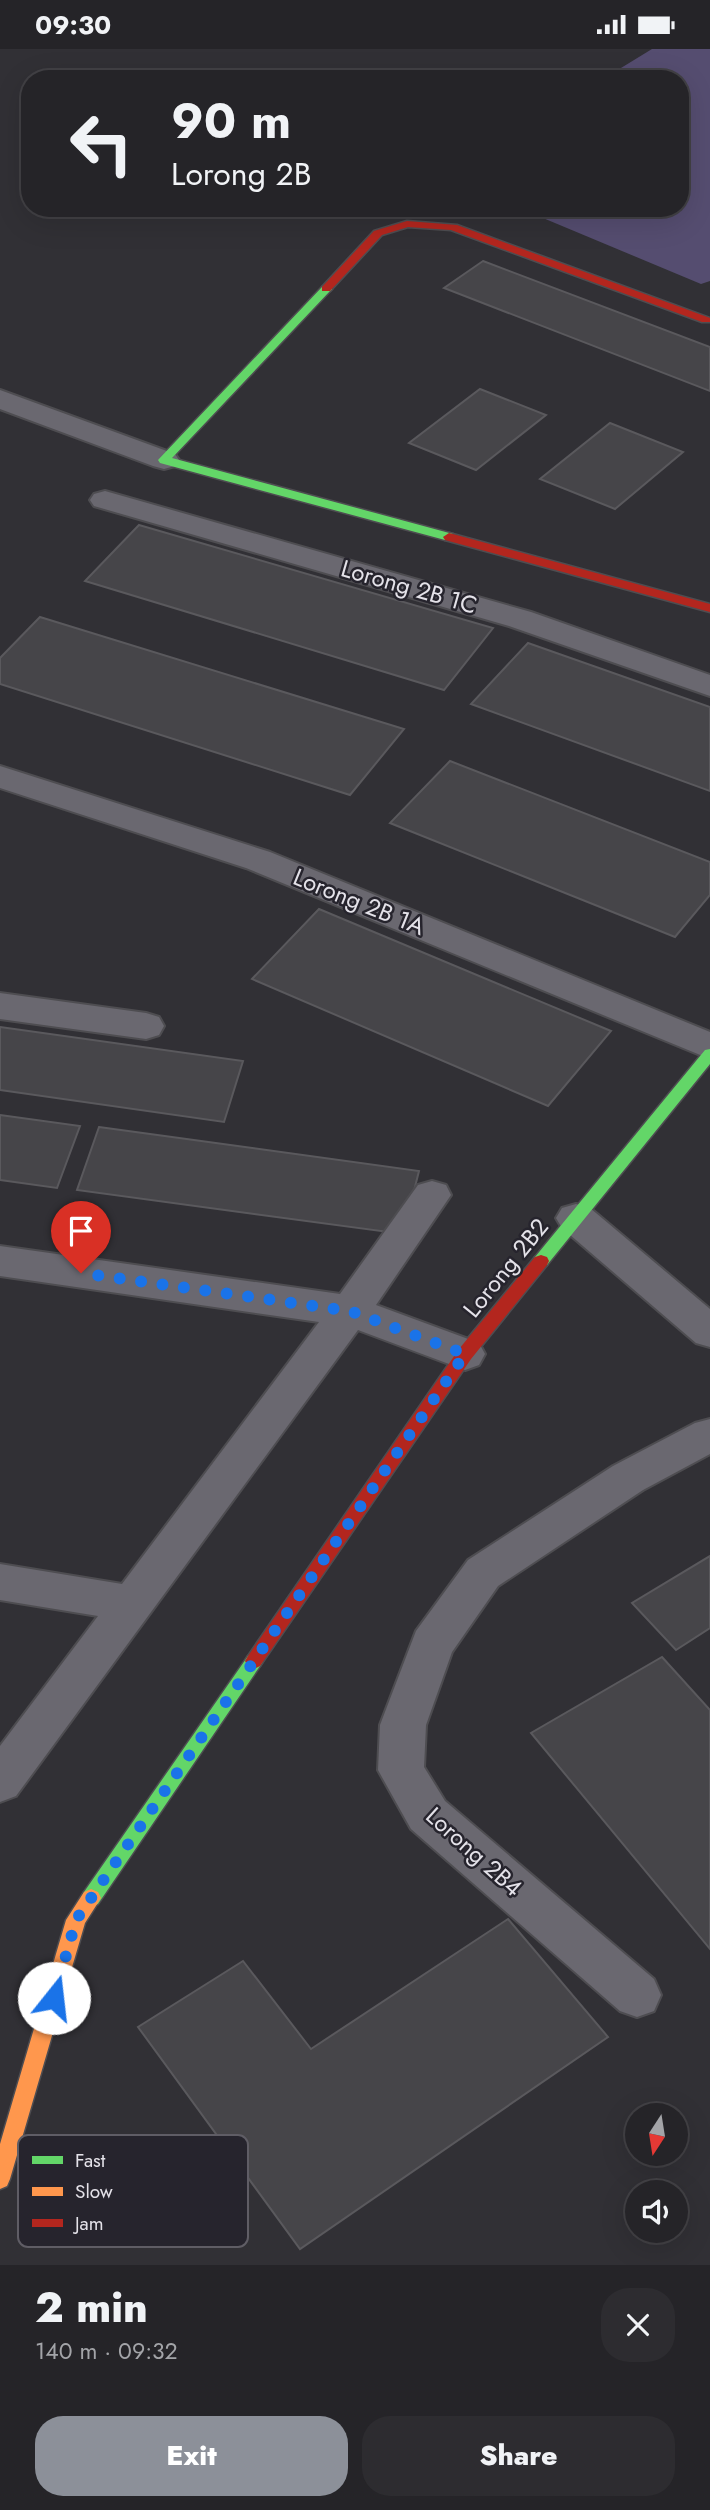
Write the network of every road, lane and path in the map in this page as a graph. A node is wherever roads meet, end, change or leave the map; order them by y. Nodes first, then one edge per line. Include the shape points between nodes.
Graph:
1 (706, 320) dead end
2 (0, 399) edge
3 (164, 460) junction
4 (105, 499) dead end
5 (710, 608) edge
6 (710, 686) edge
7 (0, 777) edge
8 (0, 1006) edge
9 (146, 1026) dead end
10 (710, 1046) edge
11 (710, 1054) edge
12 (432, 1195) dead end
13 (576, 1218) junction
14 (0, 1261) edge
15 (350, 1311) junction
16 (710, 1332) edge
17 (465, 1354) junction
18 (710, 1435) edge
19 (0, 1582) edge
20 (132, 1604) junction
21 (0, 1782) edge
22 (637, 1995) dead end
23 (0, 2179) edge

1 - 3 street via 453,227 407,224 378,233
2 - 3 street
3 - 5 street
4 - 6 street, Lorong 2B 1C via 520,619
7 - 10 street, Lorong 2B 1A via 258,860
8 - 9 street
11 - 13 street, Lorong 2B2
12 - 15 street
13 - 16 street
13 - 17 street, Lorong 2B2
14 - 15 street
15 - 17 street
15 - 20 street
17 - 23 street, Lorong 2B2 via 76,1920
18 - 22 street, Lorong 2B4 via 628,1478 483,1573 432,1644 403,1725 401,1770 428,1815
19 - 20 street
20 - 21 street

